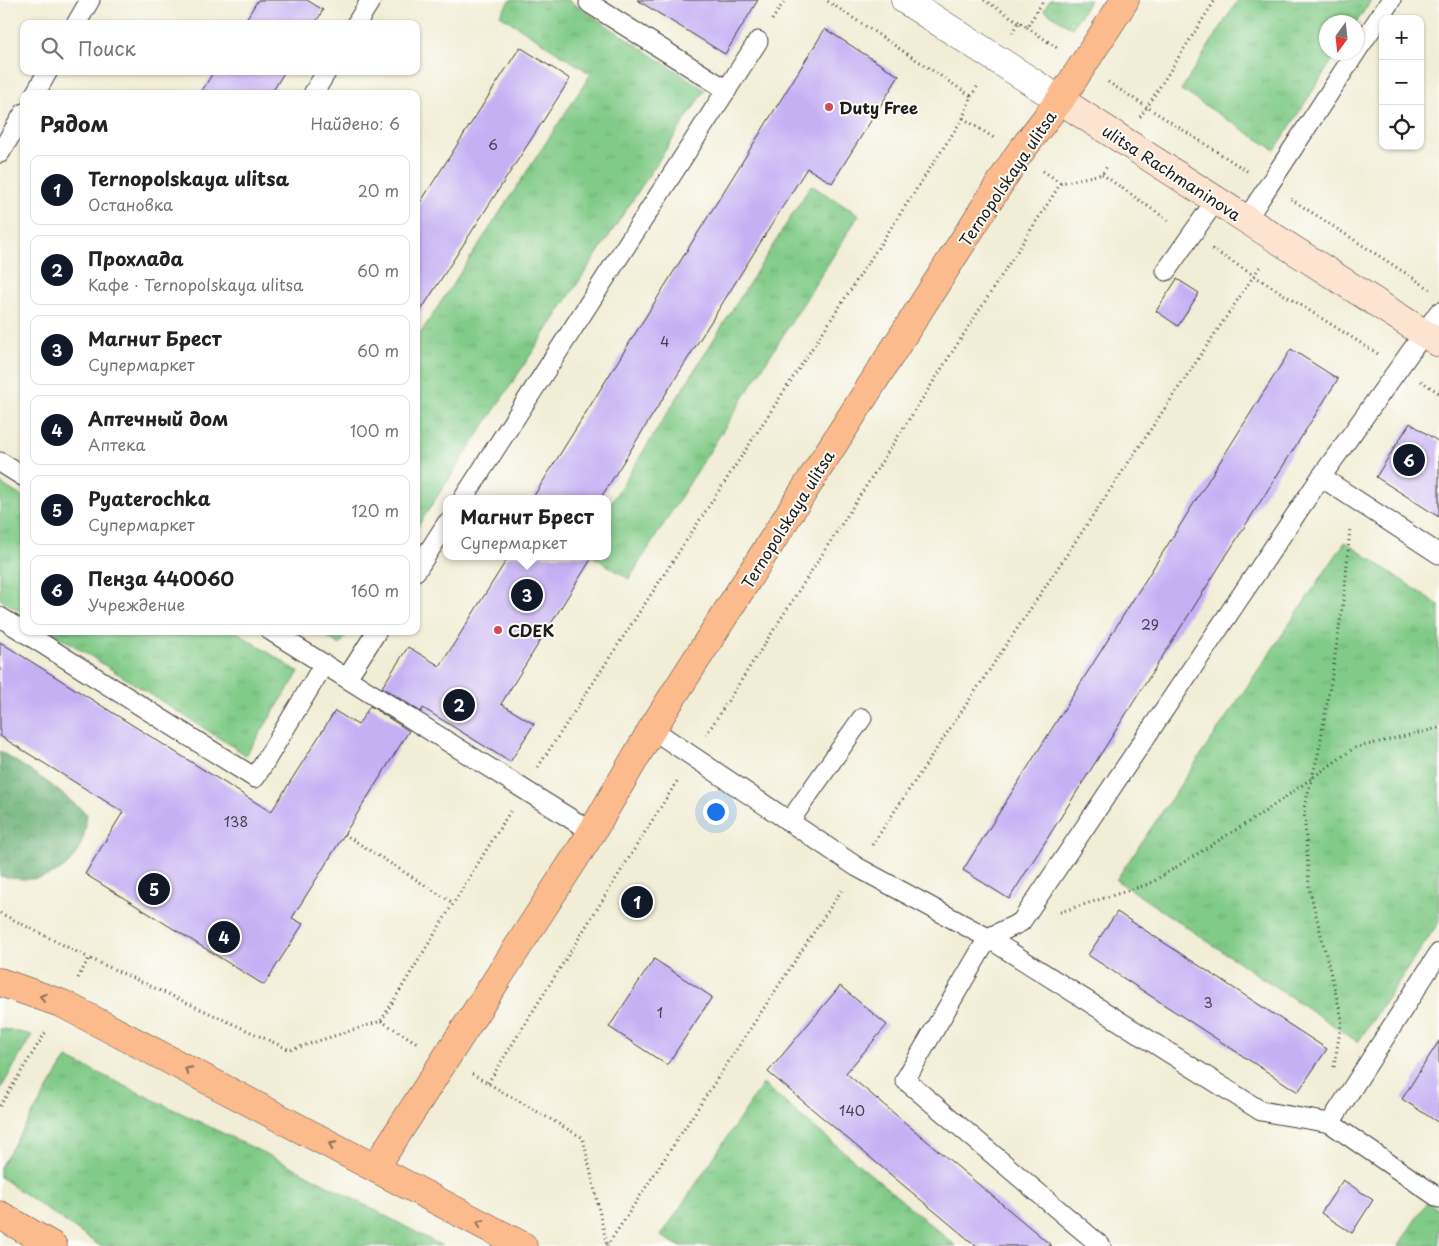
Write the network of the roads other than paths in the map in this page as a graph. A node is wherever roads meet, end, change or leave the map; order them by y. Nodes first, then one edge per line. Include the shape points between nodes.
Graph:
1 (90, 0) edge
2 (371, 0) edge
3 (905, 0) edge
4 (1125, 0) edge
5 (1391, 0) edge
6 (588, 1) edge
7 (78, 20) edge
8 (358, 20) edge
9 (1364, 40) edge
10 (758, 41) dead end
11 (1351, 60) edge
12 (46, 75) edge
13 (325, 75) edge
14 (37, 90) edge
15 (315, 90) edge
16 (727, 90) junction
17 (1060, 100) junction
18 (20, 120) edge
19 (0, 153) edge
20 (1216, 200) junction
21 (1246, 220) junction
22 (1166, 271) dead end
23 (1434, 330) edge
24 (0, 462) edge
25 (20, 474) edge
26 (1321, 477) junction
27 (466, 495) edge
28 (443, 529) edge
29 (1439, 554) edge
30 (420, 565) edge
31 (0, 617) edge
32 (20, 630) edge
33 (29, 635) edge
34 (277, 635) edge
35 (374, 635) edge
36 (324, 664) junction
37 (347, 678) junction
38 (862, 718) dead end
39 (652, 729) junction
40 (789, 822) junction
41 (592, 832) junction
42 (988, 938) junction
43 (1439, 954) edge
44 (0, 982) edge
45 (1330, 1123) junction
46 (375, 1168) junction
47 (1439, 1198) edge
48 (0, 1215) edge
49 (53, 1246) edge
50 (523, 1246) edge
51 (1100, 1246) edge

1 - 7 lane
2 - 8 lane
3 - 17 street, ulitsa Rachmaninova
4 - 17 main road, Ternopolskaya ulitsa
5 - 9 lane
6 - 16 lane
10 - 16 lane
11 - 21 lane
12 - 14 lane
13 - 15 lane
16 - 27 lane
17 - 20 main road, ulitsa Rachmaninova
17 - 39 main road, Ternopolskaya ulitsa via 1018,155
18 - 19 lane
20 - 21 main road, ulitsa Rachmaninova
20 - 22 lane
21 - 23 main road, ulitsa Rachmaninova
23 - 26 lane via 1400,368
24 - 25 lane
26 - 29 lane
26 - 42 lane via 1021,922
28 - 30 lane
31 - 32 lane
33 - 36 lane via 255,778
34 - 36 lane
35 - 37 lane
36 - 37 lane
37 - 41 lane
38 - 40 lane
39 - 40 lane
39 - 41 main road, Ternopolskaya ulitsa
40 - 42 lane via 856,867
41 - 46 main road, Ternopolskaya ulitsa
42 - 45 lane via 1261,1111
42 - 51 lane via 905,1080
43 - 45 lane
46 -> 44 main road via 63,1004
45 - 47 lane
50 -> 46 main road
48 - 49 main road

